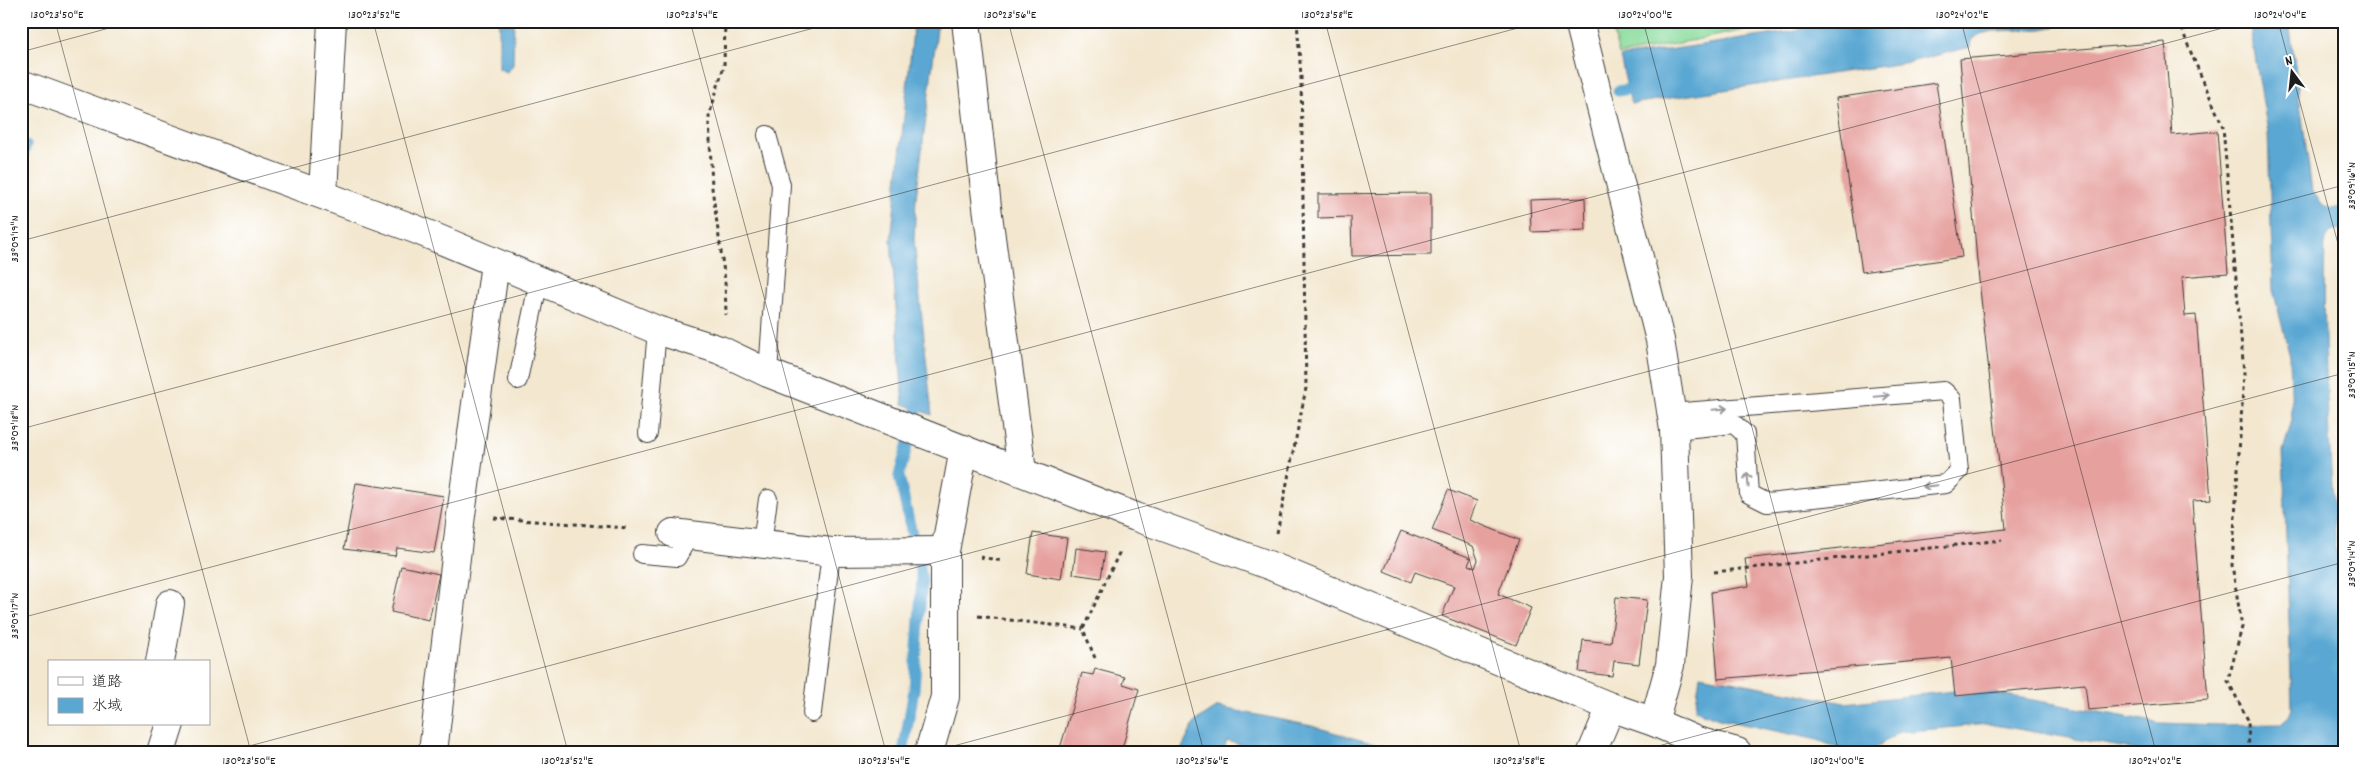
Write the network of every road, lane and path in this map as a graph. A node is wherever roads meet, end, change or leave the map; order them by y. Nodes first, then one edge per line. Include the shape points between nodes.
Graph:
1 (332, 21) edge
2 (725, 21) edge
3 (966, 21) edge
4 (1296, 21) edge
5 (1579, 21) edge
6 (2179, 21) edge
7 (21, 84) edge
8 (767, 135) dead end
9 (323, 194) junction
10 (495, 263) junction
11 (539, 280) junction
12 (657, 330) junction
13 (720, 350) junction
14 (768, 373) junction
15 (518, 380) dead end
16 (1673, 421) junction
17 (648, 434) dead end
18 (964, 449) junction
19 (1022, 471) junction
20 (768, 499) dead end
21 (461, 515) junction
22 (1136, 517) junction
23 (681, 535) junction
24 (2002, 540) dead end
25 (762, 544) junction
26 (939, 551) junction
27 (831, 552) junction
28 (642, 554) dead end
29 (1271, 566) junction
30 (1679, 576) junction
31 (170, 604) dead end
32 (945, 611) junction
33 (1083, 629) junction
34 (1094, 658) dead end
35 (160, 660) edge
36 (1611, 707) junction
37 (812, 713) dead end
38 (1654, 722) junction
39 (169, 726) edge
40 (161, 752) edge
41 (434, 752) edge
42 (930, 752) edge
43 (1592, 752) edge
44 (1738, 752) edge
45 (2249, 752) edge

1 - 9 street
2 - 13 path via 724,66 709,116 712,188 725,280 726,326
3 - 19 street
4 - 29 path via 1301,76 1306,388
5 - 16 street via 1660,340
6 - 45 path via 2223,127 2244,373 2232,565 2242,627 2228,681 2248,720
7 - 9 street
8 - 14 lane via 781,185
9 - 10 street
10 - 11 street
10 - 21 street
11 - 12 street
11 - 15 lane
12 - 13 street
12 - 17 lane
13 - 14 street
14 - 18 street
16 -> 16 lane via 1944,391 1952,399 1959,471 1946,484 1767,502 1749,494 1745,434 1734,424
16 - 30 street
18 - 19 street
18 - 26 street
19 - 22 street
20 - 25 lane
21 - 23 path via 599,525
21 - 41 street
22 - 29 street
22 - 33 path
23 - 25 street
23 - 28 lane via 677,557
24 - 30 path
25 - 27 street
26 - 27 street
26 - 32 street
27 - 37 lane
29 - 36 street
30 - 38 street via 1670,665
31 - 35 street
32 - 33 path
32 - 42 street via 945,697
33 - 34 path
36 - 38 street
36 - 43 street
38 - 44 street via 1697,741
39 - 40 street

